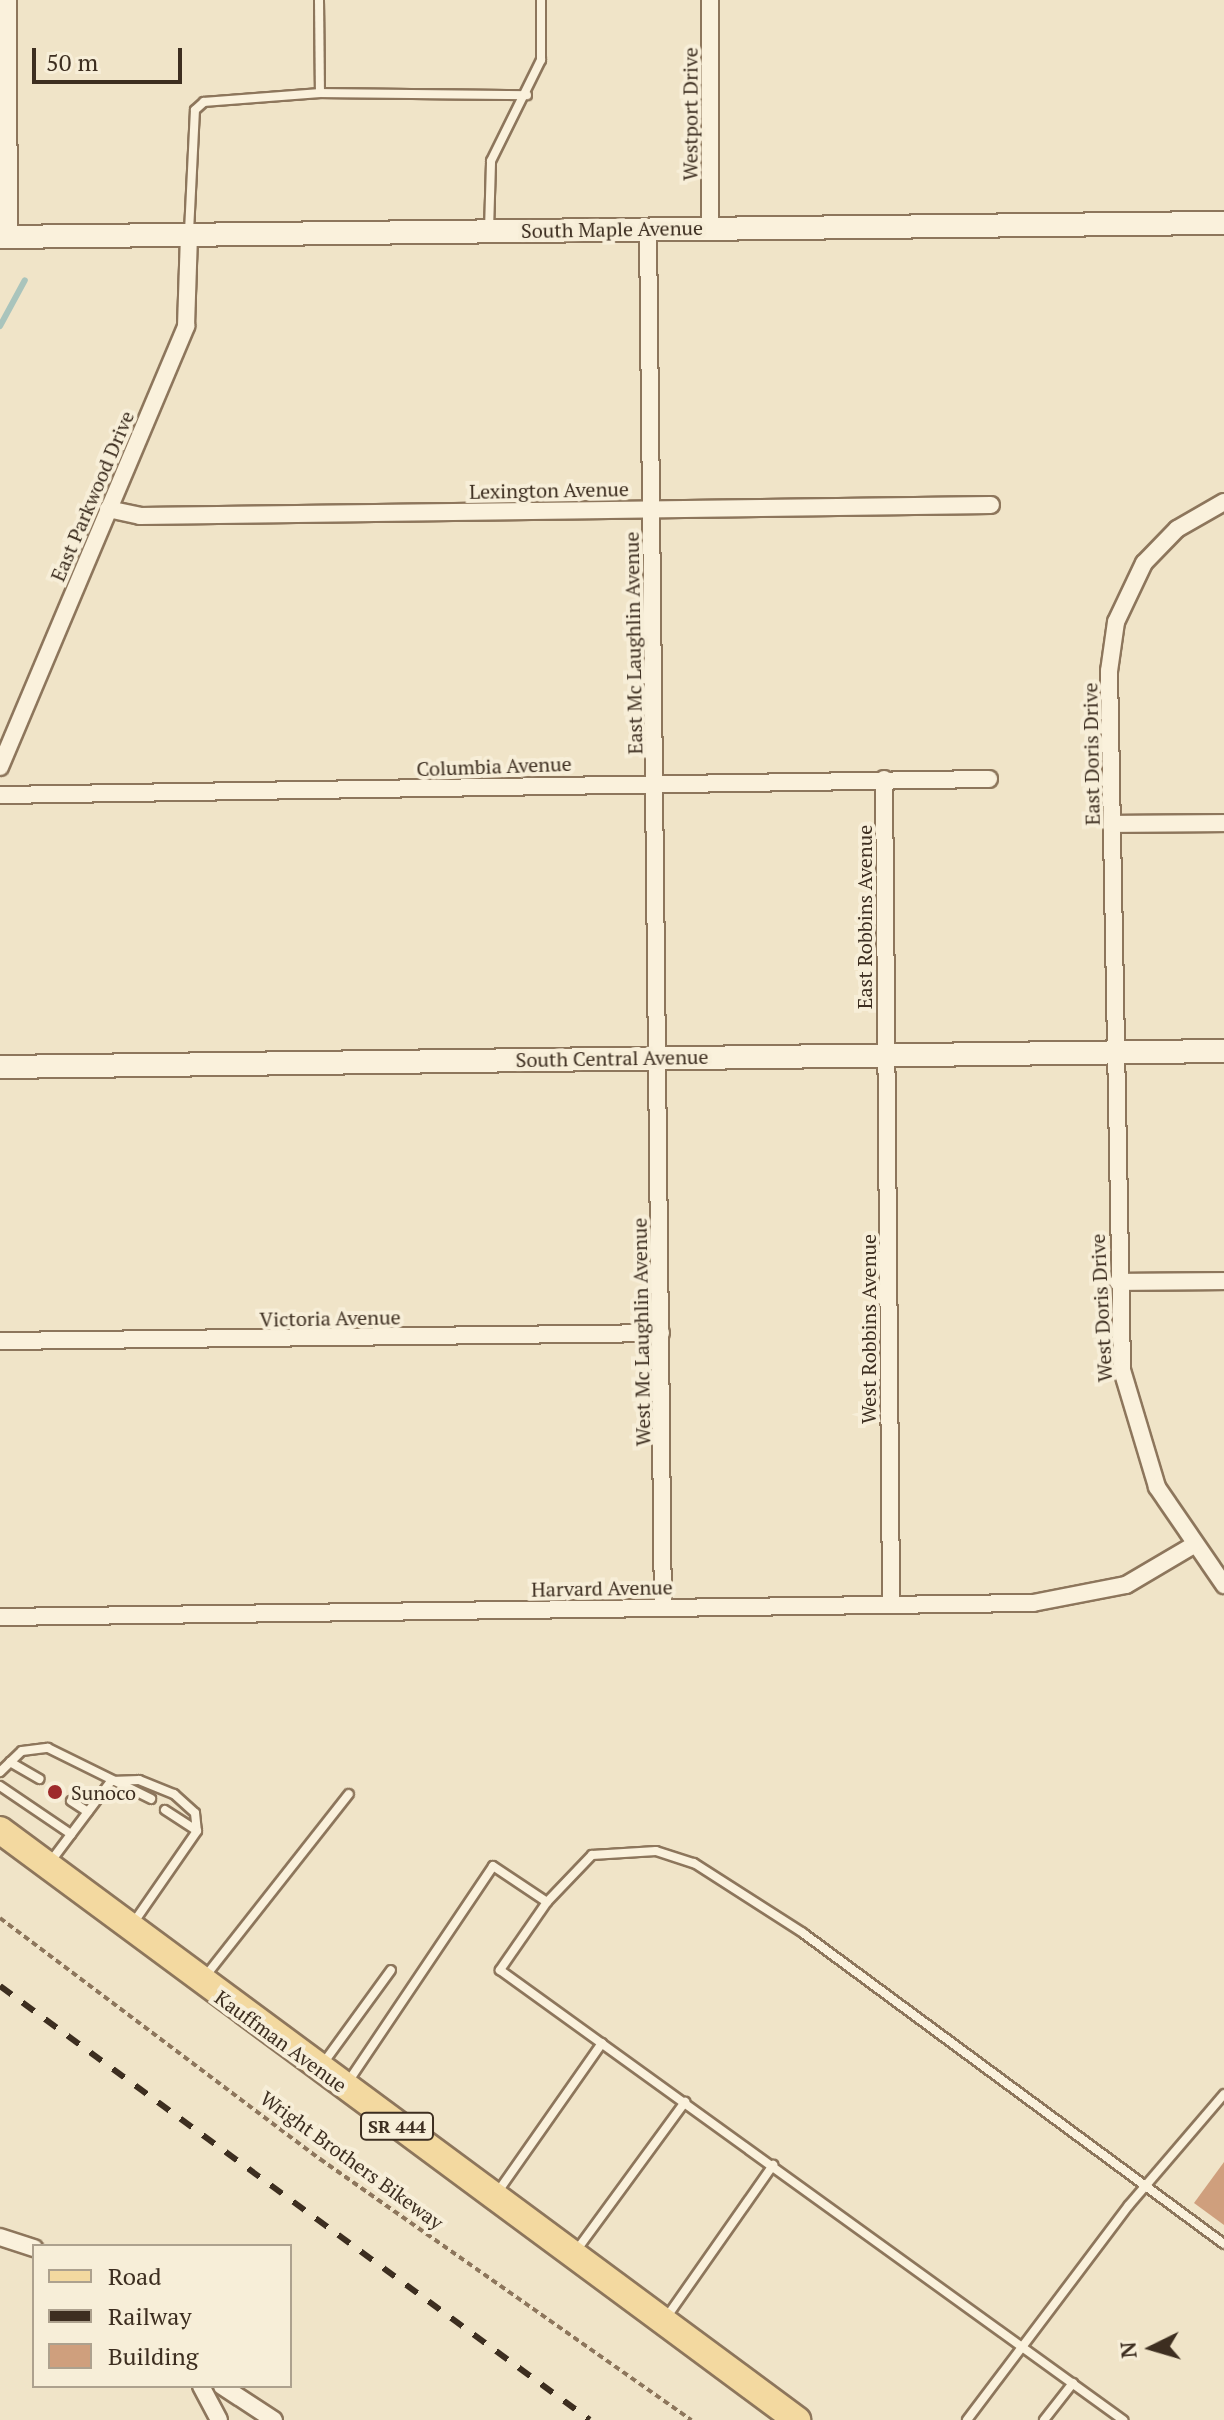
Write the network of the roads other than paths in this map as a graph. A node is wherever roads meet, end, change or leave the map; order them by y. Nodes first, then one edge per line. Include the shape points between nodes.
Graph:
1 (319, 0) edge
2 (541, 0) edge
3 (710, 0) edge
4 (3, 2) edge
5 (320, 93) junction
6 (527, 95) junction
7 (1224, 223) edge
8 (710, 227) junction
9 (648, 229) junction
10 (490, 231) junction
11 (189, 235) junction
12 (3, 237) edge
13 (1224, 502) edge
14 (991, 505) dead end
15 (651, 508) junction
16 (108, 509) junction
17 (0, 767) edge
18 (884, 779) junction
19 (989, 779) dead end
20 (655, 782) junction
21 (0, 795) edge
22 (1224, 823) edge
23 (1112, 824) junction
24 (1224, 1051) edge
25 (1115, 1053) junction
26 (885, 1055) junction
27 (658, 1057) junction
28 (0, 1067) edge
29 (1224, 1281) edge
30 (1118, 1282) junction
31 (661, 1333) junction
32 (0, 1341) edge
33 (1192, 1546) junction
34 (1224, 1585) edge
35 (891, 1604) junction
36 (663, 1606) junction
37 (0, 1617) edge
38 (10, 1762) junction
39 (0, 1772) edge
40 (39, 1779) dead end
41 (111, 1781) junction
42 (0, 1786) edge
43 (349, 1794) dead end
44 (151, 1799) dead end
45 (71, 1801) dead end
46 (165, 1810) dead end
47 (88, 1812) junction
48 (0, 1830) edge
49 (197, 1831) junction
50 (71, 1834) junction
51 (47, 1866) junction
52 (547, 1902) junction
53 (129, 1929) junction
54 (391, 1970) dead end
55 (201, 1982) junction
56 (602, 2043) junction
57 (319, 2069) junction
58 (344, 2087) junction
59 (1224, 2094) edge
60 (685, 2102) junction
61 (773, 2165) junction
62 (1146, 2191) junction
63 (494, 2197) junction
64 (0, 2237) edge
65 (1224, 2244) edge
66 (32, 2247) edge
67 (573, 2255) junction
68 (663, 2322) junction
69 (1024, 2346) junction
70 (1073, 2383) junction
71 (202, 2388) edge
72 (225, 2388) edge
73 (219, 2420) edge
74 (274, 2420) edge
75 (797, 2420) edge
76 (967, 2420) edge
77 (1044, 2420) edge
78 (1123, 2420) edge

1 - 5 lane
2 - 6 lane via 541,60
3 - 8 street, Westport Drive
4 - 12 street
5 - 6 lane
5 - 11 lane via 204,102 195,110
6 - 10 lane via 491,161
7 - 8 street, South Maple Avenue
8 - 9 street, South Maple Avenue
9 - 10 street, South Maple Avenue
9 - 15 street, East Mc Laughlin Avenue
10 - 11 street, South Maple Avenue
11 - 12 street, South Maple Avenue
11 - 16 street, East Parkwood Drive via 186,326
13 - 23 street, East Doris Drive via 1159,546 1123,601 1109,671
14 - 15 street, Lexington Avenue
15 - 16 street, Lexington Avenue via 140,516
15 - 20 street, East Mc Laughlin Avenue
16 - 17 street, East Parkwood Drive
18 - 19 street, Columbia Avenue
18 - 20 street, Columbia Avenue
18 - 26 street, East Robbins Avenue
20 - 21 street, Columbia Avenue
20 - 27 street, East Mc Laughlin Avenue
22 - 23 street
23 - 25 street, East Doris Drive
24 - 25 street, South Central Avenue
25 - 26 street, South Central Avenue
25 - 30 street, West Doris Drive
26 - 27 street, South Central Avenue
26 - 35 street, West Robbins Avenue
27 - 28 street, South Central Avenue
27 - 31 street, West Mc Laughlin Avenue
29 - 30 street
30 - 33 street, West Doris Drive via 1133,1424 1157,1487
31 - 32 street, Victoria Avenue
31 - 36 street, West Mc Laughlin Avenue
33 - 34 street, West Doris Drive
33 - 35 street, Harvard Avenue via 1160,1569 1093,1595
35 - 36 street, Harvard Avenue
36 - 37 street, Harvard Avenue
38 - 39 lane
38 - 40 lane
38 - 41 lane via 22,1751 48,1748
41 - 44 lane
41 - 47 lane
41 - 49 lane via 139,1780 174,1794 195,1813
42 - 50 lane
43 - 55 lane
45 - 47 lane
46 - 49 lane
47 - 50 lane
48 - 51 main road, Kauffman Avenue / SR 444
49 - 53 lane
50 - 51 lane
51 - 53 main road, Kauffman Avenue / SR 444
52 - 56 lane via 500,1970
52 - 58 lane via 493,1866
52 - 62 lane via 592,1855 656,1851 694,1863 803,1933
53 - 55 main road, Kauffman Avenue / SR 444
54 - 57 lane
55 - 57 main road, Kauffman Avenue / SR 444
56 - 60 lane
56 - 63 lane
57 - 58 main road, Kauffman Avenue / SR 444
58 - 63 main road, Kauffman Avenue / SR 444
59 - 62 lane
60 - 61 lane
60 - 67 lane
61 - 68 lane
61 - 69 lane
62 - 65 lane
62 - 69 lane
63 - 67 main road, Kauffman Avenue / SR 444
64 - 66 street
67 - 68 main road, Kauffman Avenue / SR 444
68 - 75 main road, Kauffman Avenue / SR 444
69 - 70 lane
69 - 76 lane
70 - 77 lane
70 - 78 lane
71 - 73 street
72 - 74 street

